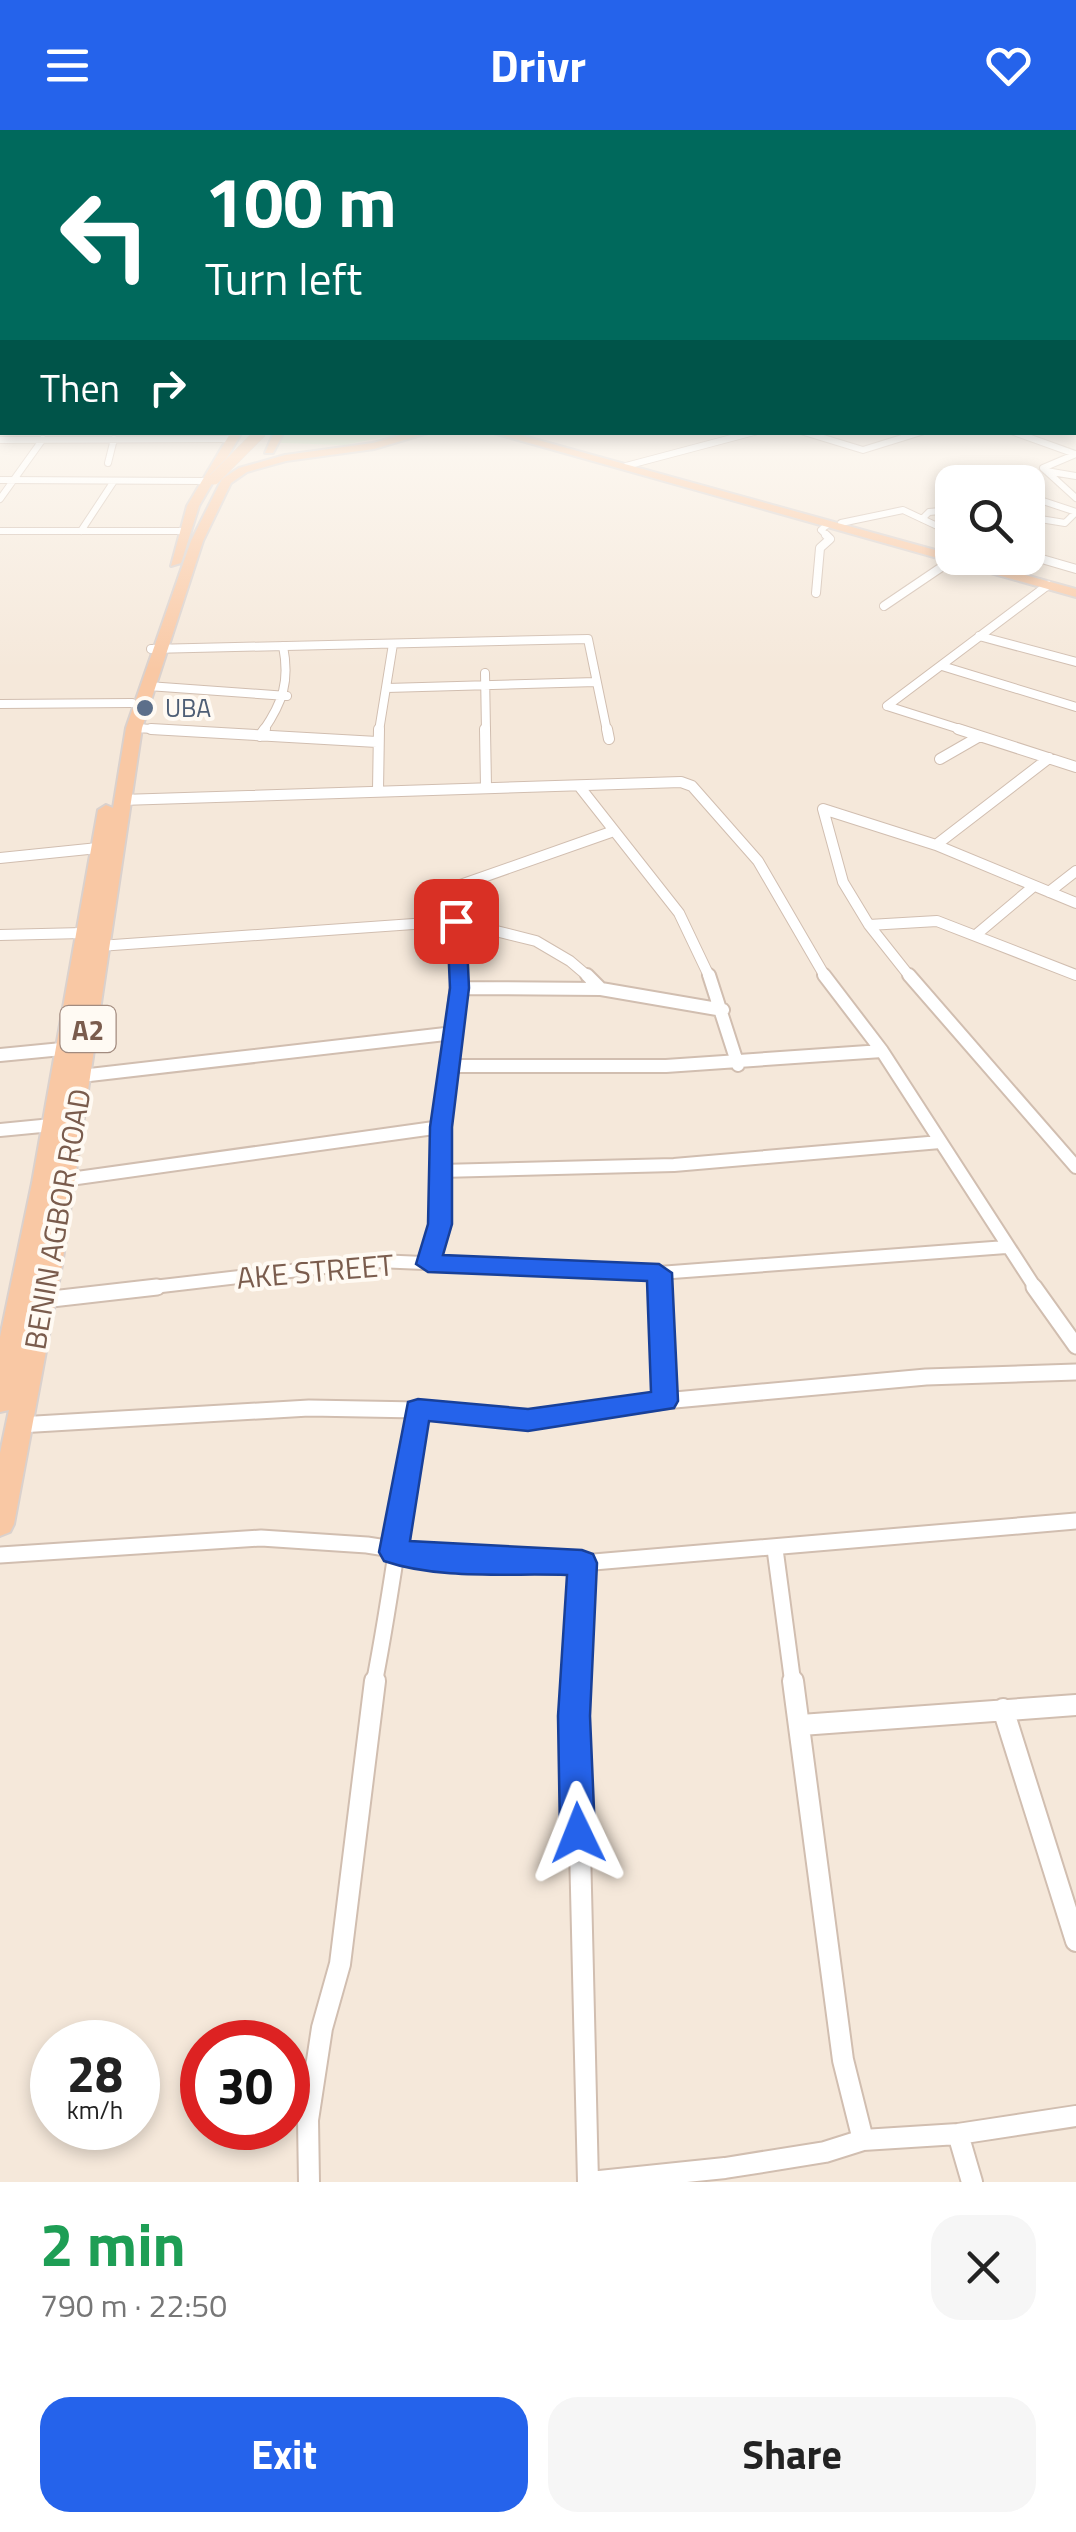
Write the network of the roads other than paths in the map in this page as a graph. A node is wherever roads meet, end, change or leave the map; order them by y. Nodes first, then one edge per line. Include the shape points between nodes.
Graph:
1 (231, 478) edge
2 (664, 478) edge
3 (668, 478) edge
4 (1054, 478) edge
5 (214, 479) joint
6 (0, 480) edge
7 (15, 480) junction
8 (114, 481) junction
9 (1076, 498) edge
10 (0, 499) edge
11 (1045, 500) edge
12 (1075, 508) edge
13 (935, 511) edge
14 (922, 518) junction
15 (1045, 519) edge
16 (834, 524) junction
17 (935, 524) edge
18 (0, 530) edge
19 (81, 530) junction
20 (187, 538) junction
21 (935, 552) edge
22 (1045, 560) edge
23 (935, 569) edge
24 (1076, 569) edge
25 (1014, 575) edge
26 (1025, 575) edge
27 (1048, 585) junction
28 (1076, 590) edge
29 (816, 593) dead end
30 (884, 606) dead end
31 (979, 636) junction
32 (394, 644) junction
33 (283, 646) junction
34 (156, 649) junction
35 (1076, 662) edge
36 (942, 666) junction
37 (484, 673) dead end
38 (596, 682) junction
39 (486, 685) junction
40 (148, 686) junction
41 (388, 688) junction
42 (287, 696) junction
43 (132, 703) junction
44 (0, 704) edge
45 (1076, 707) edge
46 (134, 728) junction
47 (260, 736) junction
48 (980, 736) junction
49 (610, 740) dead end
50 (377, 742) junction
51 (1048, 758) junction
52 (940, 759) dead end
53 (1076, 766) edge
54 (486, 786) junction
55 (579, 786) junction
56 (378, 790) junction
57 (121, 800) junction
58 (611, 832) junction
59 (936, 845) junction
60 (98, 848) junction
61 (0, 858) edge
62 (1076, 871) edge
63 (1034, 886) junction
64 (1048, 892) junction
65 (1076, 902) edge
66 (456, 921) junction
67 (869, 925) junction
68 (977, 934) junction
69 (0, 935) edge
70 (91, 939) junction
71 (1076, 975) edge
72 (460, 988) junction
73 (601, 989) junction
74 (723, 1010) junction
75 (454, 1033) junction
76 (62, 1049) junction
77 (882, 1051) junction
78 (0, 1055) edge
79 (738, 1065) junction
80 (450, 1066) junction
81 (81, 1076) junction
82 (52, 1124) junction
83 (441, 1127) junction
84 (0, 1130) edge
85 (940, 1142) junction
86 (1076, 1167) edge
87 (440, 1170) junction
88 (63, 1180) junction
89 (1006, 1247) junction
90 (428, 1264) junction
91 (659, 1273) junction
92 (43, 1300) junction
93 (1076, 1346) edge
94 (1076, 1372) edge
95 (664, 1401) junction
96 (0, 1402) edge
97 (418, 1410) junction
98 (19, 1425) junction
99 (1076, 1521) edge
100 (0, 1524) edge
101 (775, 1548) junction
102 (394, 1552) junction
103 (0, 1556) edge
104 (582, 1563) junction
105 (1076, 1705) edge
106 (1004, 1709) junction
107 (801, 1726) junction
108 (1075, 1935) edge
109 (1076, 2116) edge
110 (958, 2134) junction
111 (863, 2140) junction
112 (727, 2175) edge
113 (309, 2182) edge
114 (589, 2182) edge
115 (972, 2182) edge

1 - 20 highway, BENIN AGBOR ROAD
2 - 16 highway
3 - 16 highway
4 - 9 street
5 - 8 street
5 - 20 highway, A2
6 - 7 street
7 - 8 street
7 - 10 street
8 - 19 street
11 - 12 street
12 - 15 street via 1076,516 1064,522
13 - 14 street
14 - 16 street via 892,510
14 - 17 street
16 - 21 highway
16 - 29 street via 821,530 830,539 820,548
18 - 19 street
19 - 20 street
20 - 34 highway, BENIN AGBOR ROAD / A2
22 - 24 street
23 - 30 street
25 - 27 highway
26 - 28 highway
27 - 28 highway
27 - 31 street
31 - 35 street
31 - 36 street
32 - 33 street
32 - 38 street via 588,640
32 - 41 street
33 - 34 street
33 - 42 street
34 - 40 highway, BENIN AGBOR ROAD / A2
34 - 43 highway, BENIN AGBOR ROAD / A2
36 - 45 street
36 - 48 street via 887,706
37 - 39 street
38 - 39 street
38 - 49 street
39 - 41 street
39 - 54 street
40 - 42 street
40 - 46 highway, BENIN AGBOR ROAD / A2
41 - 50 street
42 - 47 street
43 - 44 street
43 - 60 highway, BENIN AGBOR ROAD / A2
46 - 47 street
46 - 57 highway, BENIN AGBOR ROAD / A2
47 - 50 street
48 - 51 street
48 - 52 street
50 - 56 street
51 - 53 street
51 - 59 street
54 - 55 street
54 - 56 street
55 - 58 street
55 - 77 street via 681,782 698,790 758,861 812,960
56 - 57 street
57 - 70 highway, BENIN AGBOR ROAD / A2
58 - 66 street via 450,889
58 - 74 street via 669,898
59 - 63 street
59 - 67 street via 823,808 843,882
60 - 61 street
60 - 70 highway, BENIN AGBOR ROAD / A2
62 - 64 street
63 - 64 street
63 - 68 street
64 - 65 street
66 - 70 street
66 - 72 street
66 - 73 street via 533,939 579,964
67 - 68 street via 937,921
67 - 86 street
68 - 71 street
69 - 70 street
70 - 76 highway, BENIN AGBOR ROAD / A2
70 - 81 highway, BENIN AGBOR ROAD / A2
72 - 73 street
72 - 75 street
73 - 74 street
74 - 79 street
75 - 80 street
75 - 81 street
76 - 78 street
76 - 82 highway, BENIN AGBOR ROAD / A2
77 - 79 street
77 - 85 street
79 - 80 street
80 - 83 street
81 - 88 highway, BENIN AGBOR ROAD / A2
82 - 84 street
82 - 96 highway, BENIN AGBOR ROAD / A2
83 - 87 street
83 - 88 street
85 - 87 street via 674,1165
85 - 89 street
87 - 90 street via 440,1224
88 - 92 highway, BENIN AGBOR ROAD / A2
89 - 91 street, AKE STREET
89 - 93 street
90 - 91 street, AKE STREET
90 - 92 street, AKE STREET via 377,1261
91 - 95 street
92 - 98 highway, BENIN AGBOR ROAD / A2
94 - 95 street via 926,1377
95 - 97 street via 528,1420
97 - 98 street via 309,1408
97 - 102 street
98 - 100 highway, BENIN AGBOR ROAD / A2
99 - 101 street
101 - 104 street
101 - 107 street
102 - 103 street via 261,1538
102 - 104 street
102 - 113 street via 366,1721 340,1964 308,2120
104 - 114 street via 574,1716
105 - 106 street
106 - 107 street
106 - 108 street
107 - 111 street via 843,2060
109 - 110 street
110 - 111 street
110 - 115 street
111 - 112 street
112 - 114 street

